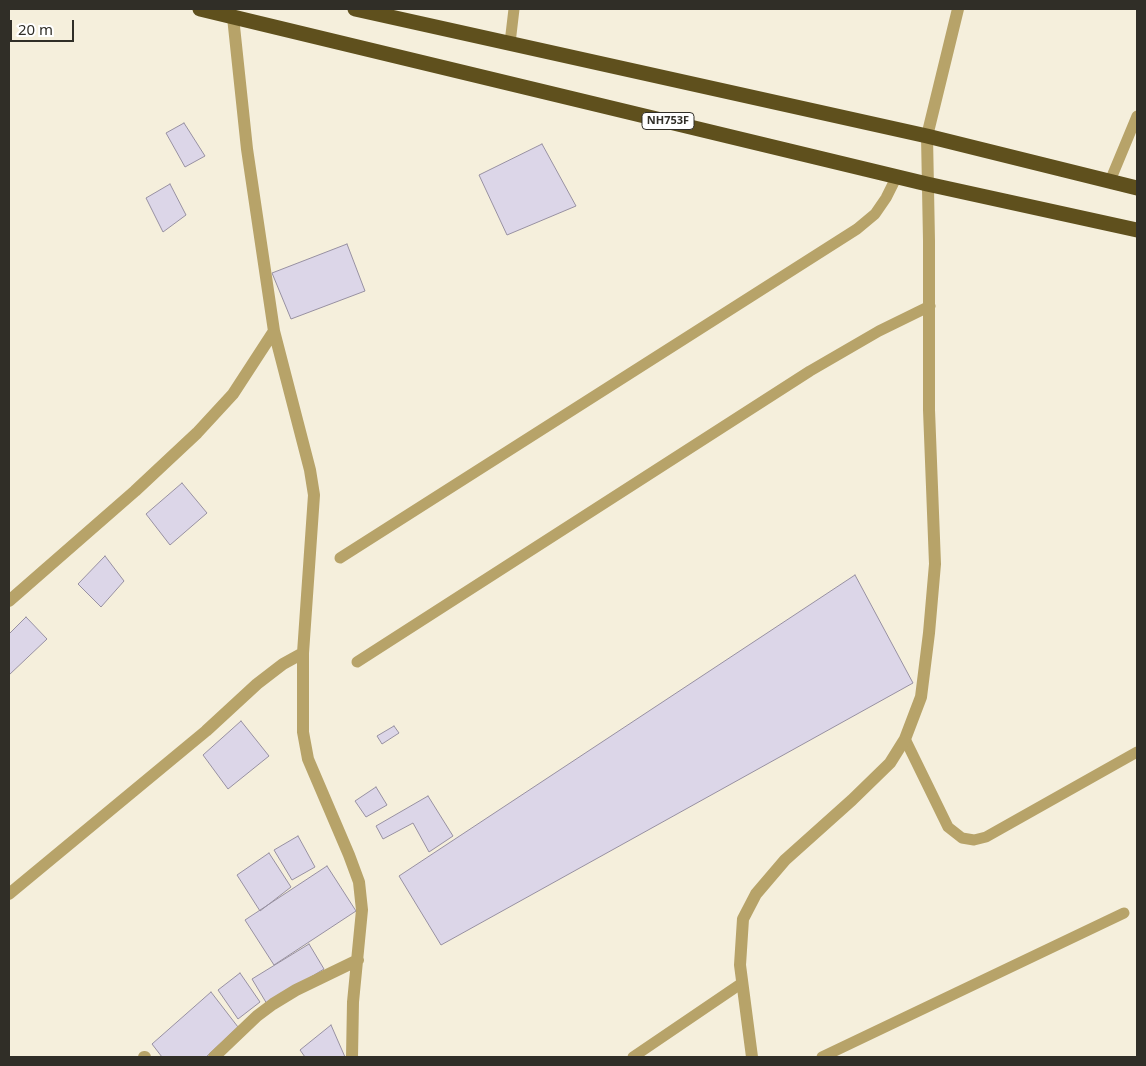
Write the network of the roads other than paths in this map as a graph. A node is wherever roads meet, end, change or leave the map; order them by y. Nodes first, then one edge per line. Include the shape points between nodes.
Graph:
1 (200, 9) edge
2 (355, 9) edge
3 (514, 9) edge
4 (958, 9) edge
5 (233, 17) junction
6 (510, 43) junction
7 (1137, 116) edge
8 (927, 136) junction
9 (897, 176) junction
10 (1110, 181) junction
11 (927, 184) junction
12 (1137, 188) edge
13 (1137, 230) edge
14 (930, 306) junction
15 (274, 332) junction
16 (340, 558) dead end
17 (9, 601) edge
18 (303, 653) junction
19 (357, 662) dead end
20 (905, 739) junction
21 (1137, 752) edge
22 (9, 894) edge
23 (1124, 913) dead end
24 (358, 960) junction
25 (742, 983) junction
26 (214, 1057) edge
27 (352, 1057) edge
28 (633, 1057) edge
29 (752, 1057) edge
30 (822, 1057) edge

1 - 5 highway, NH753F
2 - 6 highway
3 - 6 lane
4 - 8 street
5 - 9 highway, NH753F
5 - 15 street via 247,149
6 - 8 highway
7 - 10 lane
8 - 10 highway
8 - 11 street
9 - 11 highway, NH753F
9 - 16 lane via 875,214 858,229
10 - 12 highway
11 - 13 highway, NH753F
11 - 14 street
14 - 19 lane via 810,371
14 - 20 street via 929,410 935,564 921,697
15 - 17 street via 233,394 197,433
15 - 18 street via 314,495
18 - 22 street via 257,684 206,731
18 - 24 street via 303,732 308,759 359,882 362,910
20 - 21 lane via 948,827 962,838 974,840 986,837
20 - 25 street via 890,763 785,860 756,894 743,920
23 - 30 lane
24 - 26 street via 273,1004
24 - 27 street
25 - 28 lane
25 - 29 street

